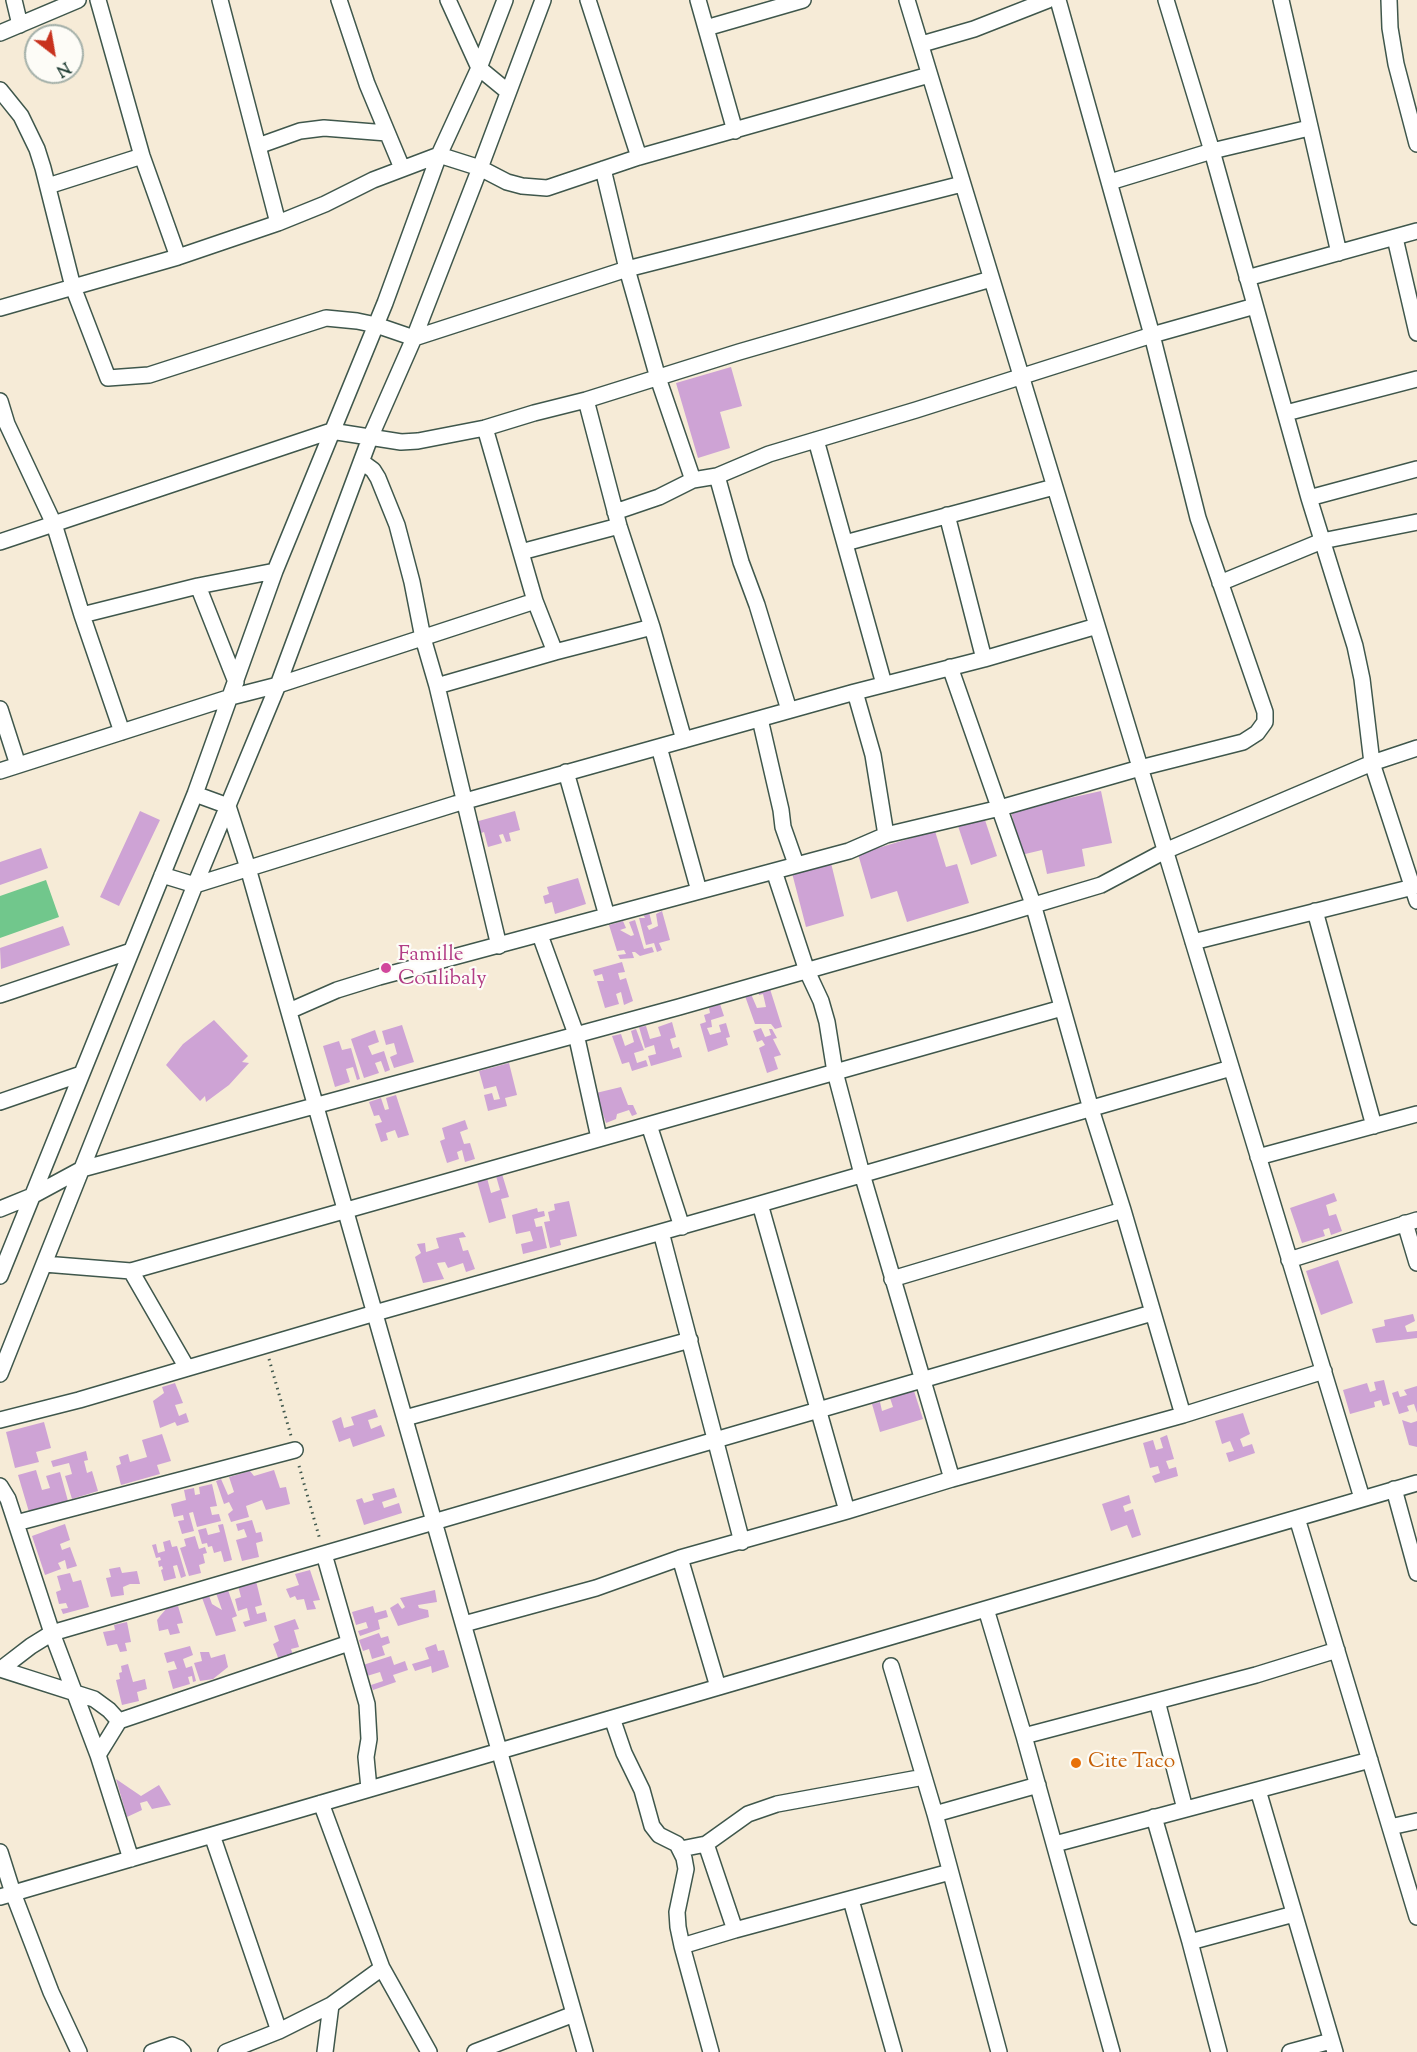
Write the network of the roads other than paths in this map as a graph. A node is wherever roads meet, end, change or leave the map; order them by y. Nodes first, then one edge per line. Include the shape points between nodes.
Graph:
1 (14, 0) edge
2 (78, 0) edge
3 (98, 0) edge
4 (220, 0) edge
5 (339, 0) edge
6 (448, 0) edge
7 (505, 0) edge
8 (543, 0) edge
9 (588, 0) edge
10 (698, 0) edge
11 (803, 0) edge
12 (907, 0) edge
13 (1048, 0) edge
14 (1058, 0) edge
15 (1166, 0) edge
16 (1281, 0) edge
17 (1389, 0) edge
18 (20, 25) junction
19 (706, 28) junction
20 (0, 33) edge
21 (922, 44) junction
22 (479, 68) junction
23 (929, 75) junction
24 (0, 90) edge
25 (507, 91) junction
26 (1414, 126) edge
27 (1309, 128) junction
28 (735, 131) junction
29 (387, 133) junction
30 (1417, 144) edge
31 (258, 146) junction
32 (1212, 152) junction
33 (439, 155) junction
34 (142, 156) junction
35 (639, 157) junction
36 (402, 168) junction
37 (480, 168) junction
38 (603, 169) junction
39 (1110, 182) junction
40 (962, 184) junction
41 (48, 186) junction
42 (278, 224) junction
43 (1417, 231) edge
44 (1395, 238) junction
45 (1339, 253) junction
46 (178, 257) junction
47 (627, 269) junction
48 (1247, 278) junction
49 (991, 279) junction
50 (73, 287) junction
51 (1413, 296) edge
52 (1255, 306) junction
53 (0, 308) edge
54 (376, 325) junction
55 (1417, 333) edge
56 (1152, 335) junction
57 (414, 338) junction
58 (1021, 377) junction
59 (658, 378) junction
60 (1417, 379) edge
61 (586, 400) junction
62 (0, 401) edge
63 (1286, 413) junction
64 (485, 428) junction
65 (332, 431) junction
66 (370, 438) junction
67 (816, 440) junction
68 (362, 462) junction
69 (1417, 469) edge
70 (717, 476) junction
71 (693, 480) junction
72 (1054, 487) junction
73 (1309, 498) junction
74 (947, 515) junction
75 (617, 519) junction
76 (1417, 522) edge
77 (54, 524) junction
78 (1322, 541) junction
79 (0, 542) edge
80 (845, 543) junction
81 (521, 552) junction
82 (274, 571) junction
83 (1220, 583) junction
84 (198, 586) junction
85 (535, 601) junction
86 (82, 615) junction
87 (1097, 626) junction
88 (652, 627) junction
89 (423, 638) junction
90 (555, 652) junction
91 (984, 659) junction
92 (950, 667) junction
93 (237, 682) junction
94 (884, 684) junction
95 (278, 685) junction
96 (437, 686) junction
97 (855, 692) junction
98 (231, 697) junction
99 (0, 709) edge
100 (789, 710) junction
101 (760, 719) junction
102 (122, 732) junction
103 (684, 740) junction
104 (658, 747) junction
105 (1417, 748) edge
106 (1372, 763) junction
107 (18, 765) junction
108 (1140, 768) junction
109 (0, 771) edge
110 (566, 772) junction
111 (195, 794) junction
112 (464, 801) junction
113 (228, 806) junction
114 (1000, 808) junction
115 (886, 835) junction
116 (1165, 851) junction
117 (796, 864) junction
118 (248, 868) junction
119 (774, 871) junction
120 (162, 875) junction
121 (195, 885) junction
122 (699, 891) junction
123 (1416, 892) edge
124 (1033, 904) junction
125 (1315, 911) junction
126 (607, 916) junction
127 (540, 935) junction
128 (1193, 942) junction
129 (499, 946) junction
130 (131, 951) junction
131 (807, 971) junction
132 (0, 995) edge
133 (1062, 1008) junction
134 (289, 1011) junction
135 (576, 1035) junction
136 (1231, 1068) junction
137 (835, 1072) junction
138 (81, 1074) junction
139 (0, 1102) edge
140 (316, 1106) junction
141 (1091, 1109) junction
142 (1417, 1114) edge
143 (649, 1125) junction
144 (1374, 1126) junction
145 (599, 1138) junction
146 (1258, 1157) junction
147 (82, 1169) junction
148 (862, 1174) junction
149 (32, 1196) junction
150 (760, 1204) junction
151 (0, 1209) edge
152 (345, 1210) junction
153 (1123, 1210) junction
154 (1411, 1221) edge
155 (682, 1227) junction
156 (661, 1232) junction
157 (1290, 1260) junction
158 (1417, 1263) edge
159 (44, 1264) junction
160 (131, 1271) junction
161 (0, 1276) edge
162 (892, 1279) junction
163 (375, 1313) junction
164 (1152, 1313) junction
165 (690, 1340) junction
166 (187, 1368) junction
167 (1324, 1371) junction
168 (0, 1374) edge
169 (921, 1380) junction
170 (819, 1410) junction
171 (1183, 1415) junction
172 (405, 1418) junction
173 (0, 1420) edge
174 (716, 1440) junction
175 (295, 1450) dead end
176 (952, 1479) junction
177 (1417, 1483) edge
178 (0, 1486) edge
179 (1394, 1489) junction
180 (1362, 1498) junction
181 (847, 1511) junction
182 (1297, 1518) junction
183 (434, 1522) junction
184 (16, 1523) junction
185 (742, 1542) junction
186 (324, 1554) junction
187 (680, 1558) junction
188 (1417, 1573) edge
189 (986, 1609) junction
190 (464, 1624) junction
191 (51, 1633) junction
192 (350, 1643) junction
193 (1337, 1650) junction
194 (891, 1666) dead end
195 (1, 1669) edge
196 (718, 1687) junction
197 (73, 1691) junction
198 (1157, 1701) junction
199 (612, 1718) junction
200 (119, 1721) junction
201 (1024, 1736) junction
202 (500, 1751) junction
203 (98, 1755) junction
204 (1370, 1760) junction
205 (924, 1777) junction
206 (1038, 1785) junction
207 (369, 1789) junction
208 (1258, 1790) junction
209 (321, 1803) junction
210 (1185, 1809) junction
211 (935, 1814) junction
212 (1155, 1817) junction
213 (1417, 1821) edge
214 (1390, 1827) junction
215 (212, 1835) junction
216 (706, 1844) junction
217 (1054, 1844) junction
218 (681, 1849) junction
219 (0, 1852) edge
220 (131, 1859) junction
221 (950, 1872) junction
222 (6, 1895) edge
223 (851, 1900) junction
224 (1294, 1914) junction
225 (1417, 1917) edge
226 (735, 1930) junction
227 (1191, 1942) junction
228 (682, 1946) junction
229 (382, 1968) junction
230 (332, 2005) junction
231 (574, 2014) junction
232 (279, 2031) junction
233 (1333, 2046) edge
234 (891, 2051) edge
235 (79, 2052) edge
236 (152, 2052) edge
237 (183, 2052) edge
238 (226, 2052) edge
239 (325, 2052) edge
240 (429, 2052) edge
241 (475, 2052) edge
242 (585, 2052) edge
243 (711, 2052) edge
244 (999, 2052) edge
245 (1112, 2052) edge
246 (1219, 2052) edge
247 (1290, 2052) edge

1 - 18 street
2 - 18 street
3 - 34 street
4 - 31 street
5 - 29 street
6 - 22 street
7 - 22 street
8 - 25 street
9 - 35 street
10 - 19 street
11 - 19 street
12 - 21 street
13 - 21 street
14 - 39 street
15 - 32 street
16 - 27 street
17 - 26 street via 1396,64
18 - 20 street
19 - 28 street
21 - 23 street
22 - 25 street
22 - 33 street
23 - 28 street
23 - 40 street
24 - 41 street via 30,132
25 - 37 street
26 - 30 street
27 - 32 street
27 - 45 street
28 - 35 street
29 - 31 street via 324,128 300,131
29 - 36 street
31 - 42 street
32 - 39 street
32 - 48 street
33 - 36 street
33 - 37 street
33 - 54 street
34 - 41 street
34 - 46 street
35 - 38 street
36 - 42 street
37 - 38 street via 507,182 547,188
37 - 57 street
38 - 47 street
39 - 56 street
40 - 47 street
40 - 49 street
41 - 50 street
42 - 46 street
43 - 44 street
44 - 45 street
44 - 51 street
45 - 48 street
46 - 50 street
47 - 57 street
47 - 59 street
48 - 52 street
49 - 58 street
49 - 59 street
50 - 53 street
50 - 54 street via 108,378 148,375 326,318
51 - 55 street
52 - 56 street
52 - 63 street
54 - 57 street
54 - 65 street
56 - 58 street
56 - 83 street via 1198,518
57 - 66 street
58 - 67 street
58 - 72 street
59 - 61 street
59 - 71 street
60 - 63 street
61 - 64 street
61 - 75 street
62 - 77 street
63 - 73 street
64 - 66 street via 418,441
64 - 81 street
65 - 66 street
65 - 77 street
65 - 82 street
66 - 68 street
67 - 70 street
67 - 80 street
68 - 89 street via 374,470 397,525
68 - 95 street
69 - 73 street
70 - 71 street
70 - 100 street
71 - 75 street
72 - 74 street
72 - 87 street
73 - 78 street
74 - 80 street
74 - 91 street
75 - 81 street
75 - 88 street
76 - 78 street
77 - 79 street
77 - 86 street
78 - 83 street
78 - 106 street via 1355,646
80 - 94 street
81 - 85 street
82 - 84 street
82 - 93 street
83 - 108 street via 1265,712 1265,722 1243,742
84 - 86 street
84 - 93 street
85 - 89 street
85 - 90 street
86 - 102 street
87 - 91 street
87 - 108 street
88 - 90 street
88 - 103 street
89 - 95 street
89 - 96 street
90 - 96 street
91 - 92 street
92 - 94 street
92 - 114 street
93 - 98 street
94 - 97 street
95 - 98 street
95 - 113 street
96 - 112 street
97 - 100 street
97 - 115 street via 873,755
98 - 102 street
98 - 111 street
99 - 107 street
100 - 101 street
101 - 103 street
101 - 117 street via 783,827
102 - 107 street
103 - 104 street
104 - 110 street
104 - 122 street
105 - 106 street
106 - 116 street
106 - 123 street
107 - 109 street
108 - 114 street
108 - 116 street
110 - 112 street
110 - 126 street
111 - 113 street
111 - 120 street
112 - 118 street
112 - 129 street
113 - 118 street
113 - 121 street
114 - 115 street
114 - 124 street
115 - 117 street via 849,851
116 - 124 street via 1101,885
116 - 128 street
117 - 119 street
118 - 121 street
118 - 134 street
119 - 122 street
119 - 131 street
120 - 121 street
120 - 130 street
121 - 147 street
122 - 126 street
123 - 125 street
124 - 131 street
124 - 133 street
125 - 128 street
125 - 144 street
126 - 127 street
127 - 129 street
127 - 135 street
128 - 136 street
129 - 134 street via 347,987
130 - 132 street
130 - 138 street
131 - 135 street
131 - 137 street via 827,1022
133 - 137 street
133 - 141 street
134 - 140 street
135 - 140 street
135 - 145 street
136 - 141 street
136 - 146 street
137 - 143 street
137 - 148 street
138 - 139 street
138 - 149 street
140 - 147 street
140 - 152 street
141 - 148 street
141 - 153 street
142 - 144 street
143 - 145 street
143 - 155 street
144 - 146 street
145 - 152 street
146 - 157 street
147 - 149 street
147 - 159 street
148 - 150 street
148 - 162 street
149 - 151 street
149 - 161 street
150 - 155 street
150 - 170 street
152 - 160 street
152 - 163 street
153 - 162 street
153 - 164 street
154 - 157 street
154 - 158 street
155 - 156 street
156 - 163 street
156 - 165 street
157 - 167 street
159 - 160 street
159 - 168 street
160 - 166 street
162 - 169 street
163 - 166 street
163 - 172 street
164 - 169 street
164 - 171 street
165 - 172 street
165 - 174 street
166 - 173 street
167 - 171 street
167 - 180 street
169 - 170 street
169 - 176 street
170 - 174 street
170 - 181 street
171 - 176 street
172 - 183 street
174 - 183 street
174 - 185 street
175 - 184 street
176 - 181 street
177 - 179 street
178 - 184 street
179 - 180 street
179 - 188 street
180 - 182 street
181 - 185 street
182 - 189 street
182 - 193 street
183 - 186 street
183 - 190 street
184 - 191 street
185 - 187 street
186 - 191 street
186 - 192 street
187 - 190 street via 596,1588
187 - 196 street
189 - 196 street
189 - 201 street
190 - 202 street
191 - 195 street
191 - 197 street
192 - 200 street
192 - 207 street via 367,1704
193 - 198 street
193 - 204 street
194 - 205 street
195 - 197 street
196 - 199 street
197 - 200 street via 94,1699
197 - 203 street
198 - 201 street
198 - 210 street
199 - 202 street
199 - 218 street via 642,1790 652,1826
200 - 203 street
201 - 206 street
202 - 207 street
202 - 231 street
203 - 220 street
204 - 208 street
204 - 214 street
205 - 211 street
205 - 216 street via 777,1804 748,1814
206 - 211 street
206 - 217 street
207 - 209 street
208 - 210 street
208 - 224 street
209 - 215 street
209 - 229 street
210 - 212 street
211 - 221 street
212 - 217 street
212 - 227 street
213 - 214 street
214 - 225 street
215 - 220 street
215 - 232 street
216 - 218 street
216 - 226 street
217 - 245 street
218 - 228 street via 686,1869 677,1912
219 - 222 street
220 - 222 street
221 - 223 street
221 - 244 street
222 - 235 street
223 - 226 street
223 - 234 street
224 - 227 street
224 - 233 street
226 - 228 street
227 - 246 street
228 - 243 street
229 - 230 street
229 - 240 street
230 - 232 street
230 - 239 street
231 - 241 street
231 - 242 street
232 - 238 street
233 - 247 street
236 - 237 street via 172,2045

